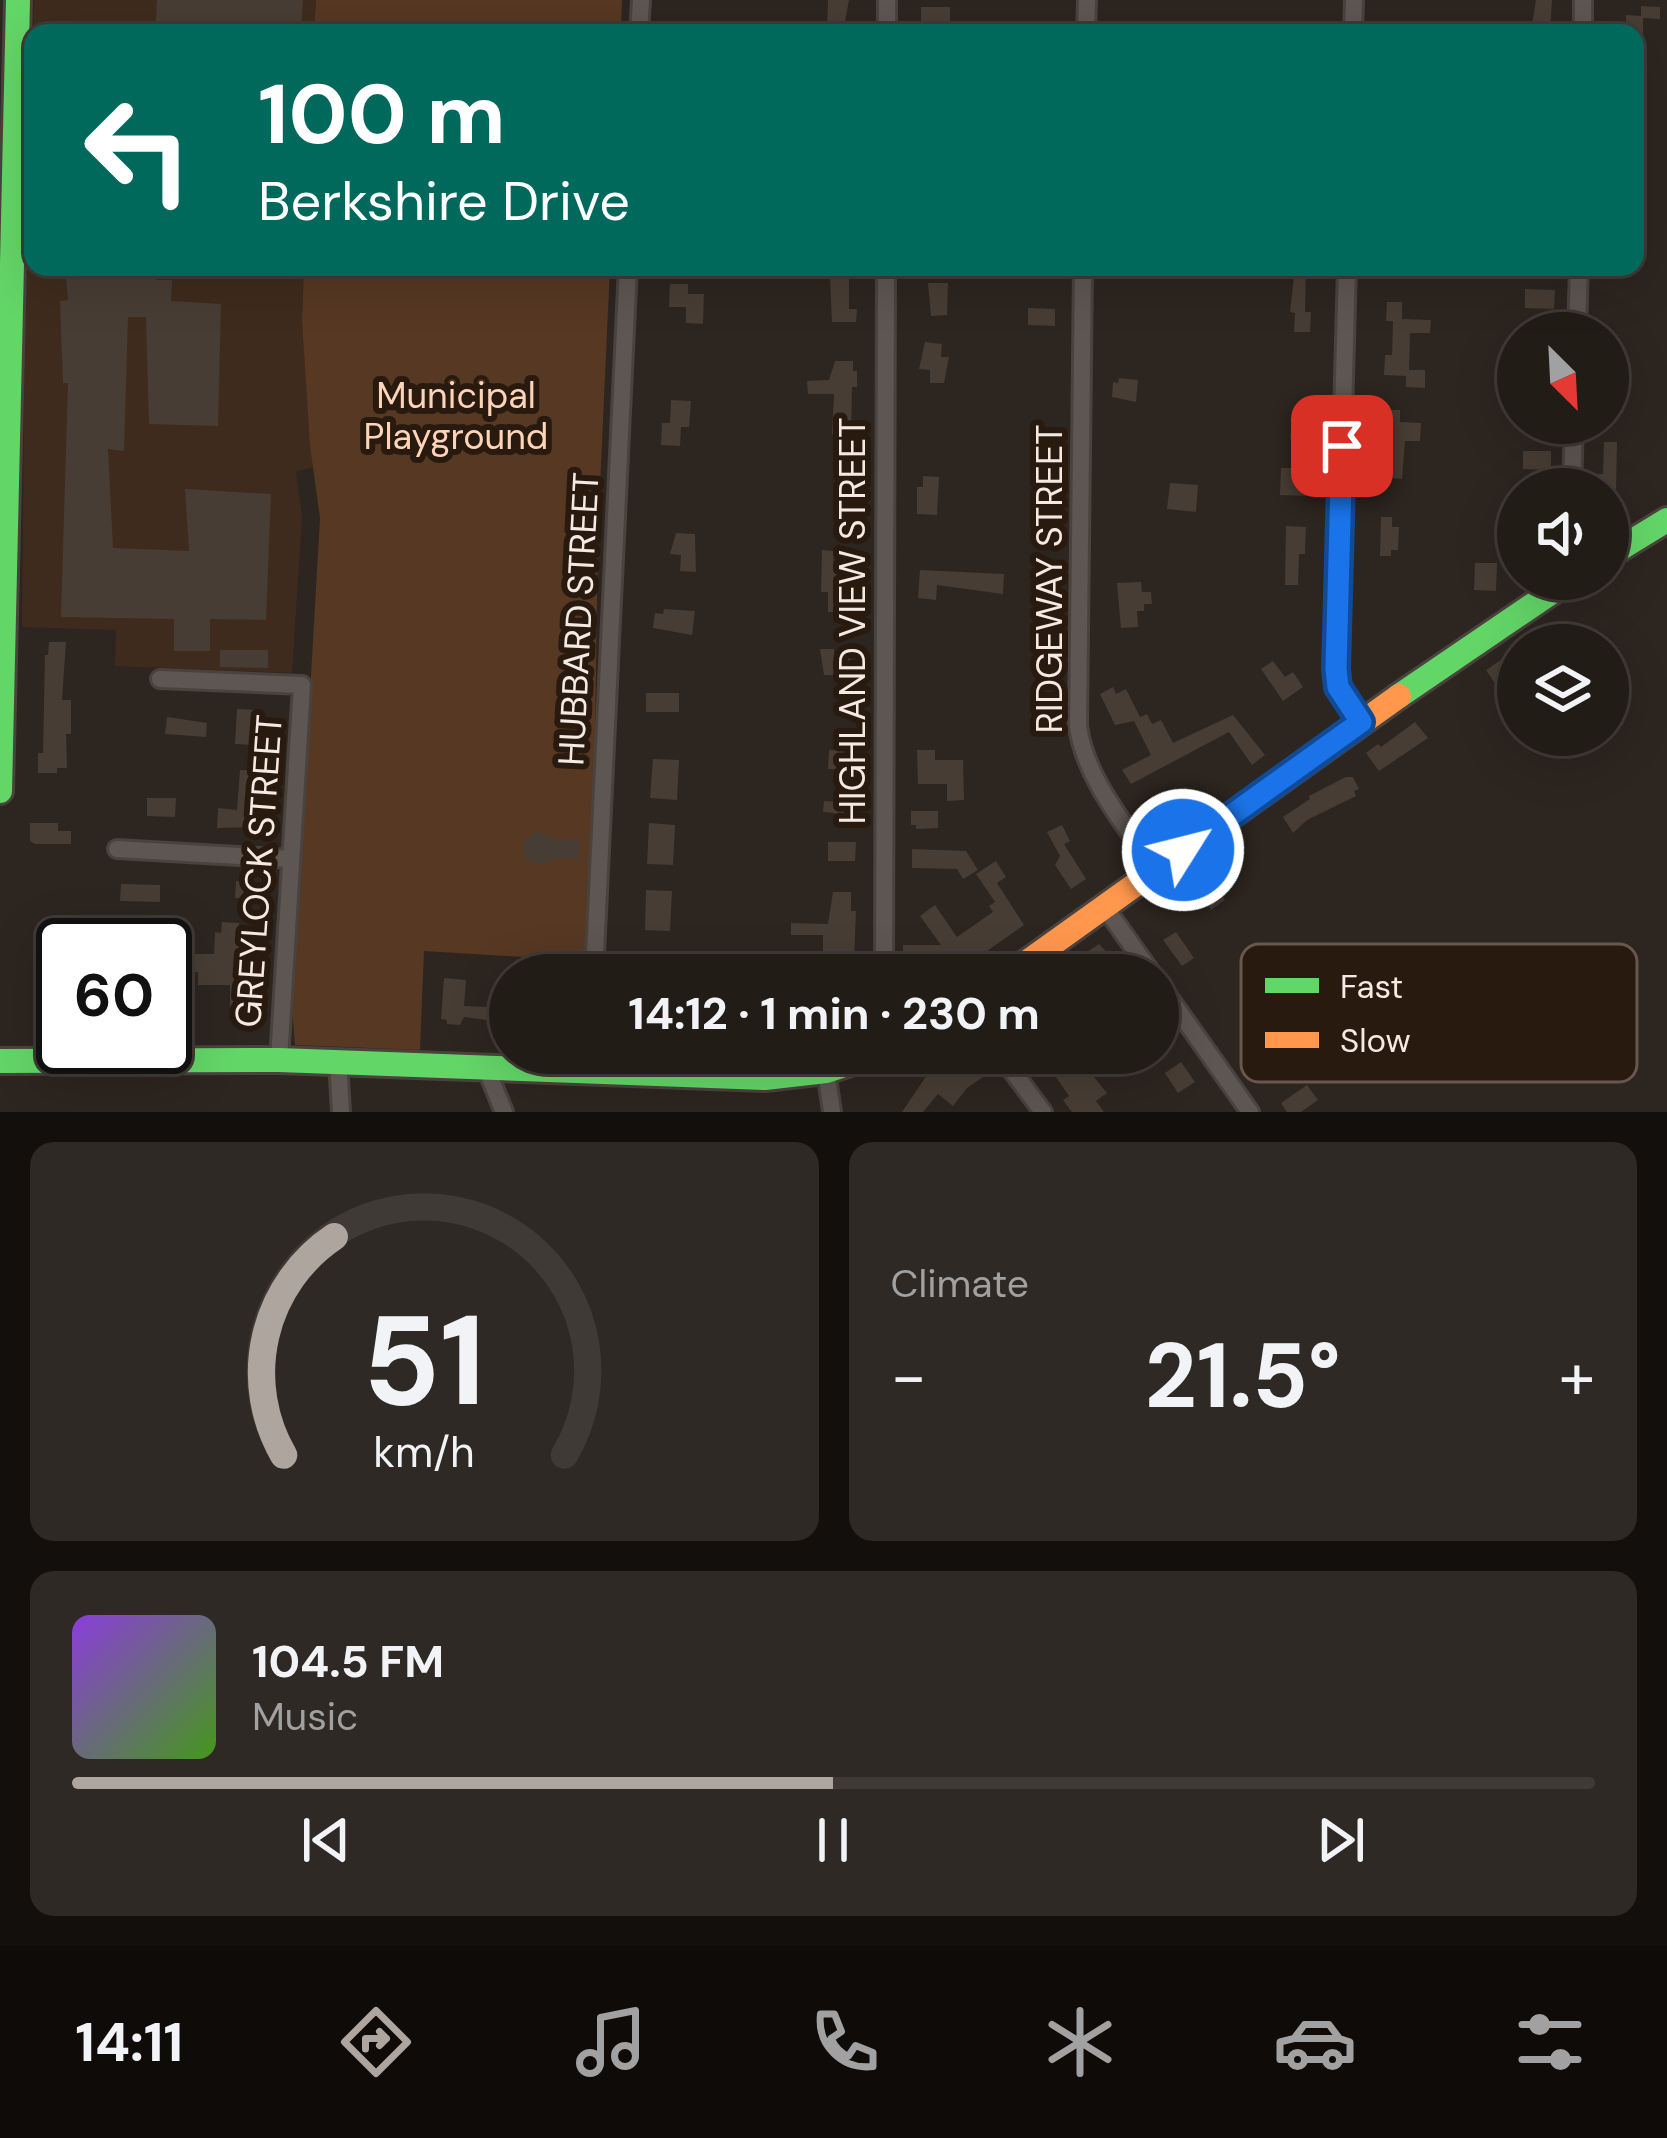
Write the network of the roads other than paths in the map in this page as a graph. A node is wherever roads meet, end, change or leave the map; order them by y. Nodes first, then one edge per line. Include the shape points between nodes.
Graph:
1 (18, 0) edge
2 (628, 276) edge
3 (886, 276) edge
4 (1083, 276) edge
5 (1347, 276) edge
6 (1579, 276) edge
7 (1578, 312) edge
8 (1667, 520) edge
9 (3, 526) edge
10 (1629, 543) edge
11 (1540, 600) edge
12 (160, 679) dead end
13 (1361, 722) junction
14 (0, 791) edge
15 (117, 849) dead end
16 (291, 859) junction
17 (1156, 870) junction
18 (1104, 907) junction
19 (596, 954) edge
20 (884, 954) edge
21 (1038, 954) edge
22 (1137, 954) edge
23 (1179, 1013) edge
24 (279, 1060) junction
25 (0, 1061) edge
26 (338, 1062) junction
27 (486, 1068) junction
28 (489, 1068) edge
29 (720, 1074) edge
30 (799, 1074) edge
31 (826, 1074) edge
32 (1015, 1074) edge
33 (341, 1112) edge
34 (504, 1112) edge
35 (832, 1112) edge
36 (1043, 1112) edge
37 (1250, 1112) edge

1 - 9 main road
2 - 19 street, HUBBARD STREET
3 - 20 street, HIGHLAND VIEW STREET
4 - 17 street, RIDGEWAY STREET via 1078,726 1103,789
5 - 13 street via 1336,669
6 - 7 street
8 - 10 main road
9 - 14 main road
11 - 13 main road
12 - 16 street, GREYLOCK STREET via 302,685
13 - 17 main road
15 - 16 street
16 - 24 street, GREYLOCK STREET
17 - 18 main road
18 - 21 main road
18 - 22 street
23 - 37 street
24 - 25 main road
24 - 26 main road
26 - 27 main road
26 - 33 street
27 - 28 main road
27 - 34 street
29 - 30 main road
31 - 35 street
32 - 36 street

